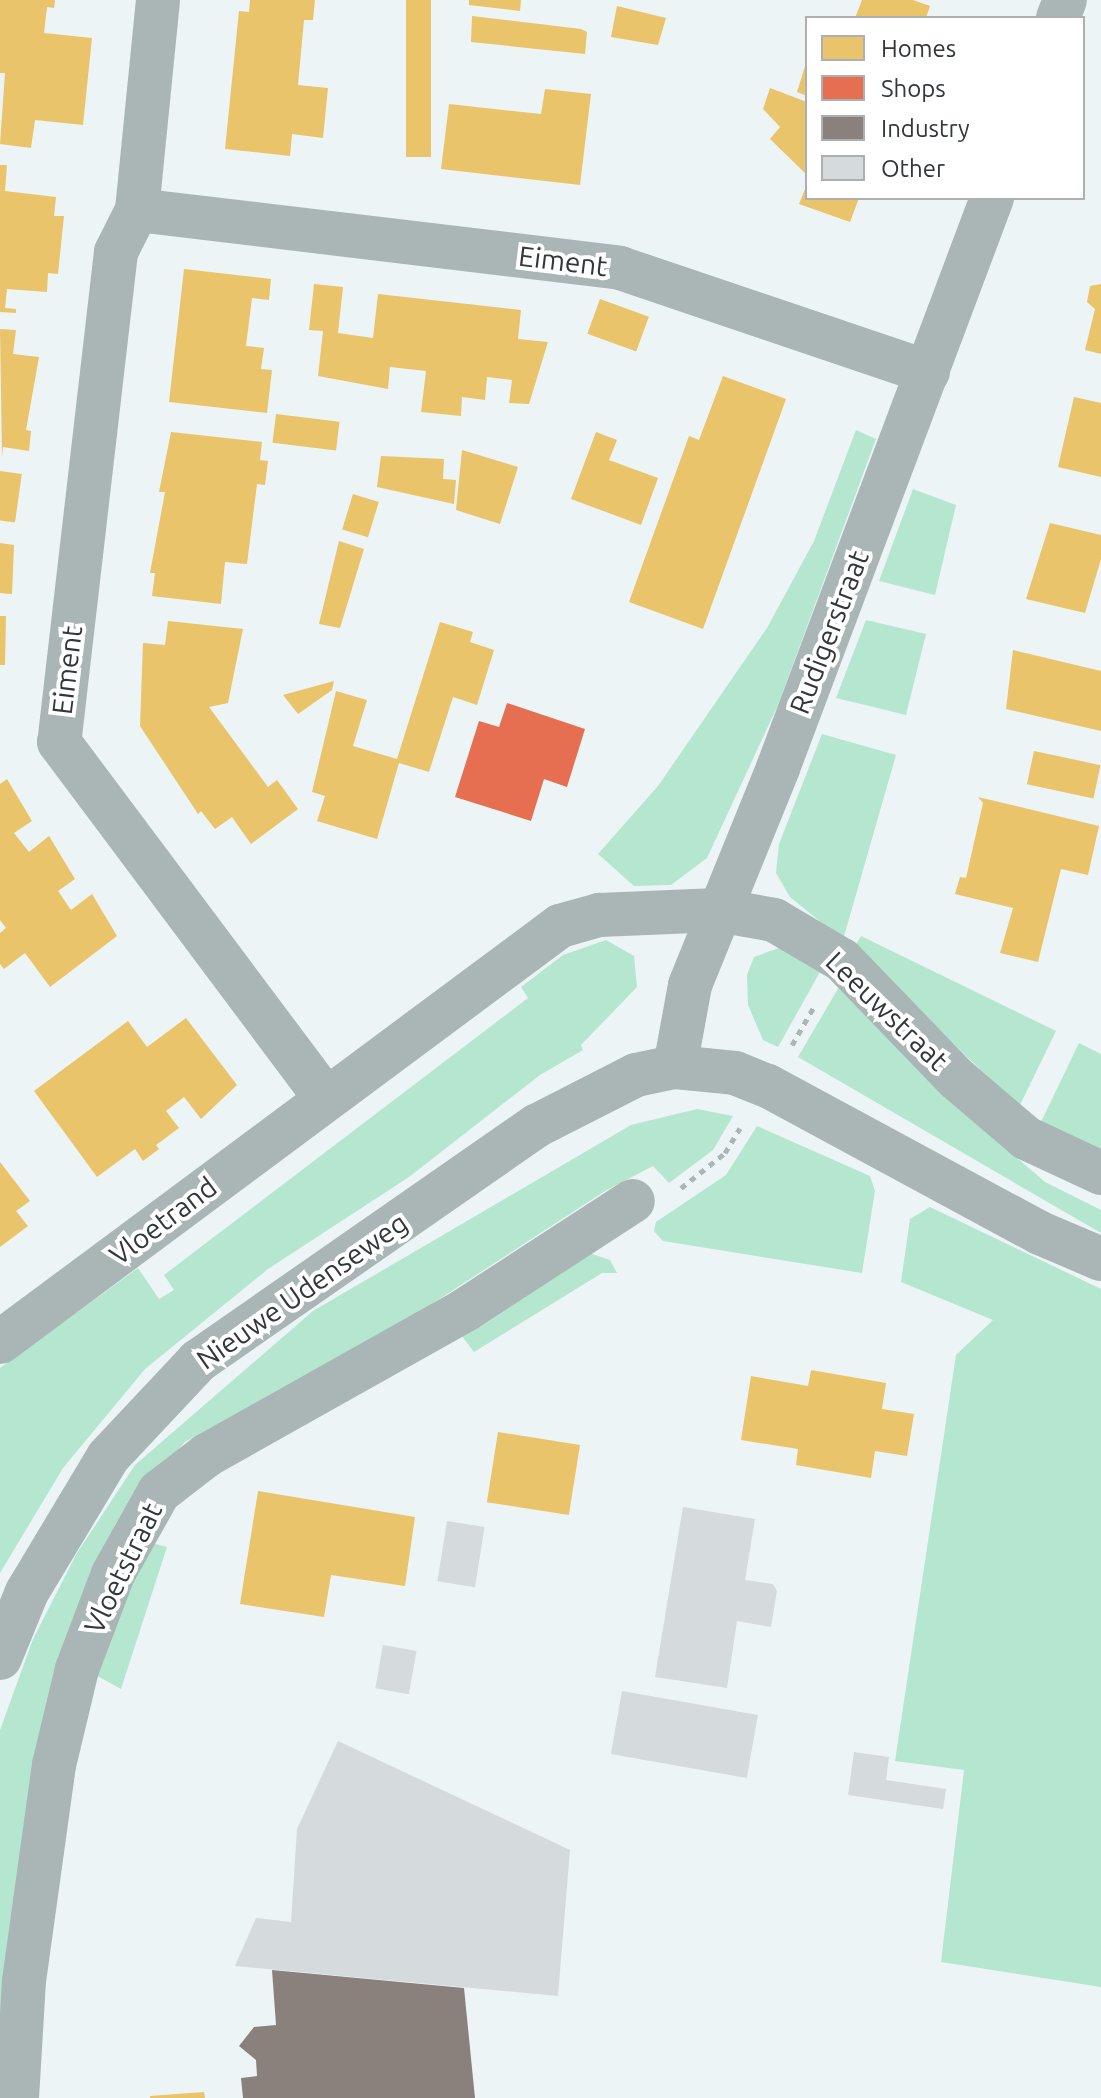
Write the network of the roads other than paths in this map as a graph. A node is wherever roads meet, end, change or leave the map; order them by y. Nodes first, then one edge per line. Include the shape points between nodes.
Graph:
1 (158, 0) edge
2 (991, 200) edge
3 (137, 210) junction
4 (928, 372) junction
5 (718, 910) junction
6 (675, 1067) junction
7 (325, 1098) junction
8 (1101, 1173) edge
9 (633, 1201) dead end
10 (1101, 1259) edge
11 (0, 1342) edge
12 (0, 1658) edge
13 (17, 2098) edge

1 - 3 street, Eiment
2 - 4 street, Rudigerstraat
3 - 4 street, Eiment via 620,268
3 - 7 street, Eiment via 116,252 59,742
4 - 5 street, Rudigerstraat
5 - 6 street, Rudigerstraat via 690,985
5 - 7 street, Leeuwstraat via 599,915 560,926
5 - 8 street, Leeuwstraat via 774,920 842,960 957,1079 1026,1138
6 - 10 street via 735,1073 779,1091 1040,1233
6 - 12 street, Nieuwe Udenseweg via 636,1075 536,1126 198,1361 108,1457 27,1592
7 - 11 street, Vloetrand
9 - 13 street, Vloetstraat via 439,1326 207,1455 159,1492 113,1574 77,1669 57,1752 24,1981

